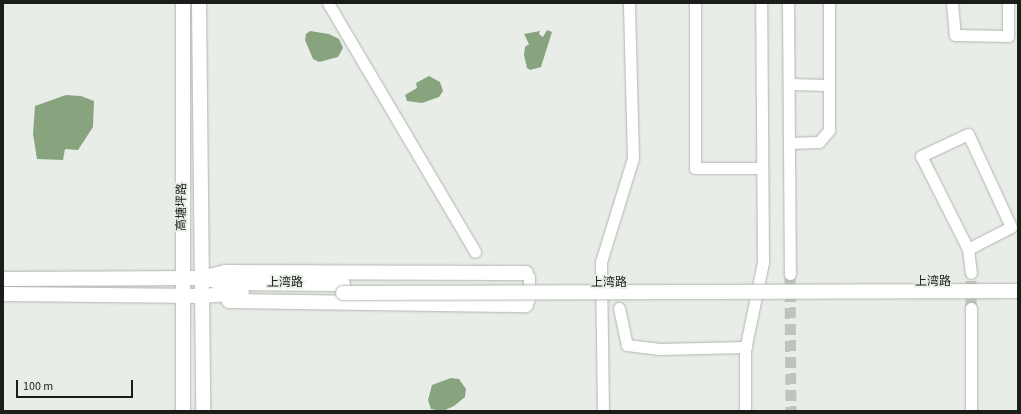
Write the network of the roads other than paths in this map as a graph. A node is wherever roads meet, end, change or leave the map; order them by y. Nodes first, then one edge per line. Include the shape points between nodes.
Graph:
1 (183, 3) edge
2 (199, 3) edge
3 (328, 3) edge
4 (629, 3) edge
5 (695, 3) edge
6 (761, 3) edge
7 (788, 3) edge
8 (829, 3) edge
9 (952, 3) edge
10 (1008, 3) edge
11 (789, 84) junction
12 (829, 85) junction
13 (789, 143) junction
14 (762, 168) junction
15 (968, 249) junction
16 (475, 252) dead end
17 (971, 273) tunnel mouth
18 (526, 274) joint
19 (790, 274) tunnel mouth
20 (182, 278) junction
21 (201, 278) junction
22 (3, 279) edge
23 (1018, 282) edge
24 (343, 288) junction
25 (1018, 291) edge
26 (3, 294) edge
27 (182, 296) junction
28 (202, 296) junction
29 (526, 305) joint
30 (619, 308) dead end
31 (970, 308) tunnel mouth
32 (746, 347) junction
33 (183, 411) edge
34 (203, 411) edge
35 (603, 411) edge
36 (745, 411) edge
37 (971, 411) edge

1 - 20 main road, 高塘坪路
2 - 21 main road, 高塘坪路
3 - 16 street
4 - 35 street via 633,158 601,262
5 - 14 street via 695,168
6 - 14 street
7 - 11 street
8 - 12 street
9 - 10 street via 955,35 1008,36
11 - 12 street
11 - 13 street
12 - 13 street via 829,130 819,142
13 - 19 street
14 - 32 street via 763,262
15 - 15 street via 1011,227 968,134 921,156
15 - 17 street
18 - 21 main road, 上湾路 via 225,272
18 - 29 street via 529,277 530,299
20 - 21 main road, 上湾路
20 - 22 main road, 上湾路
20 - 27 main road, 高塘坪路
21 - 24 main road, 上湾路 via 225,283
21 - 28 main road, 高塘坪路
23 - 24 main road, 上湾路
24 - 25 main road, 上湾路, bridge
24 - 28 main road, 上湾路
26 - 27 main road, 上湾路
27 - 28 main road, 上湾路
27 - 33 main road, 高塘坪路
28 - 29 main road, 上湾路 via 226,301
28 - 34 main road, 高塘坪路
30 - 32 street via 627,345 658,349
31 - 37 street
32 - 36 street

